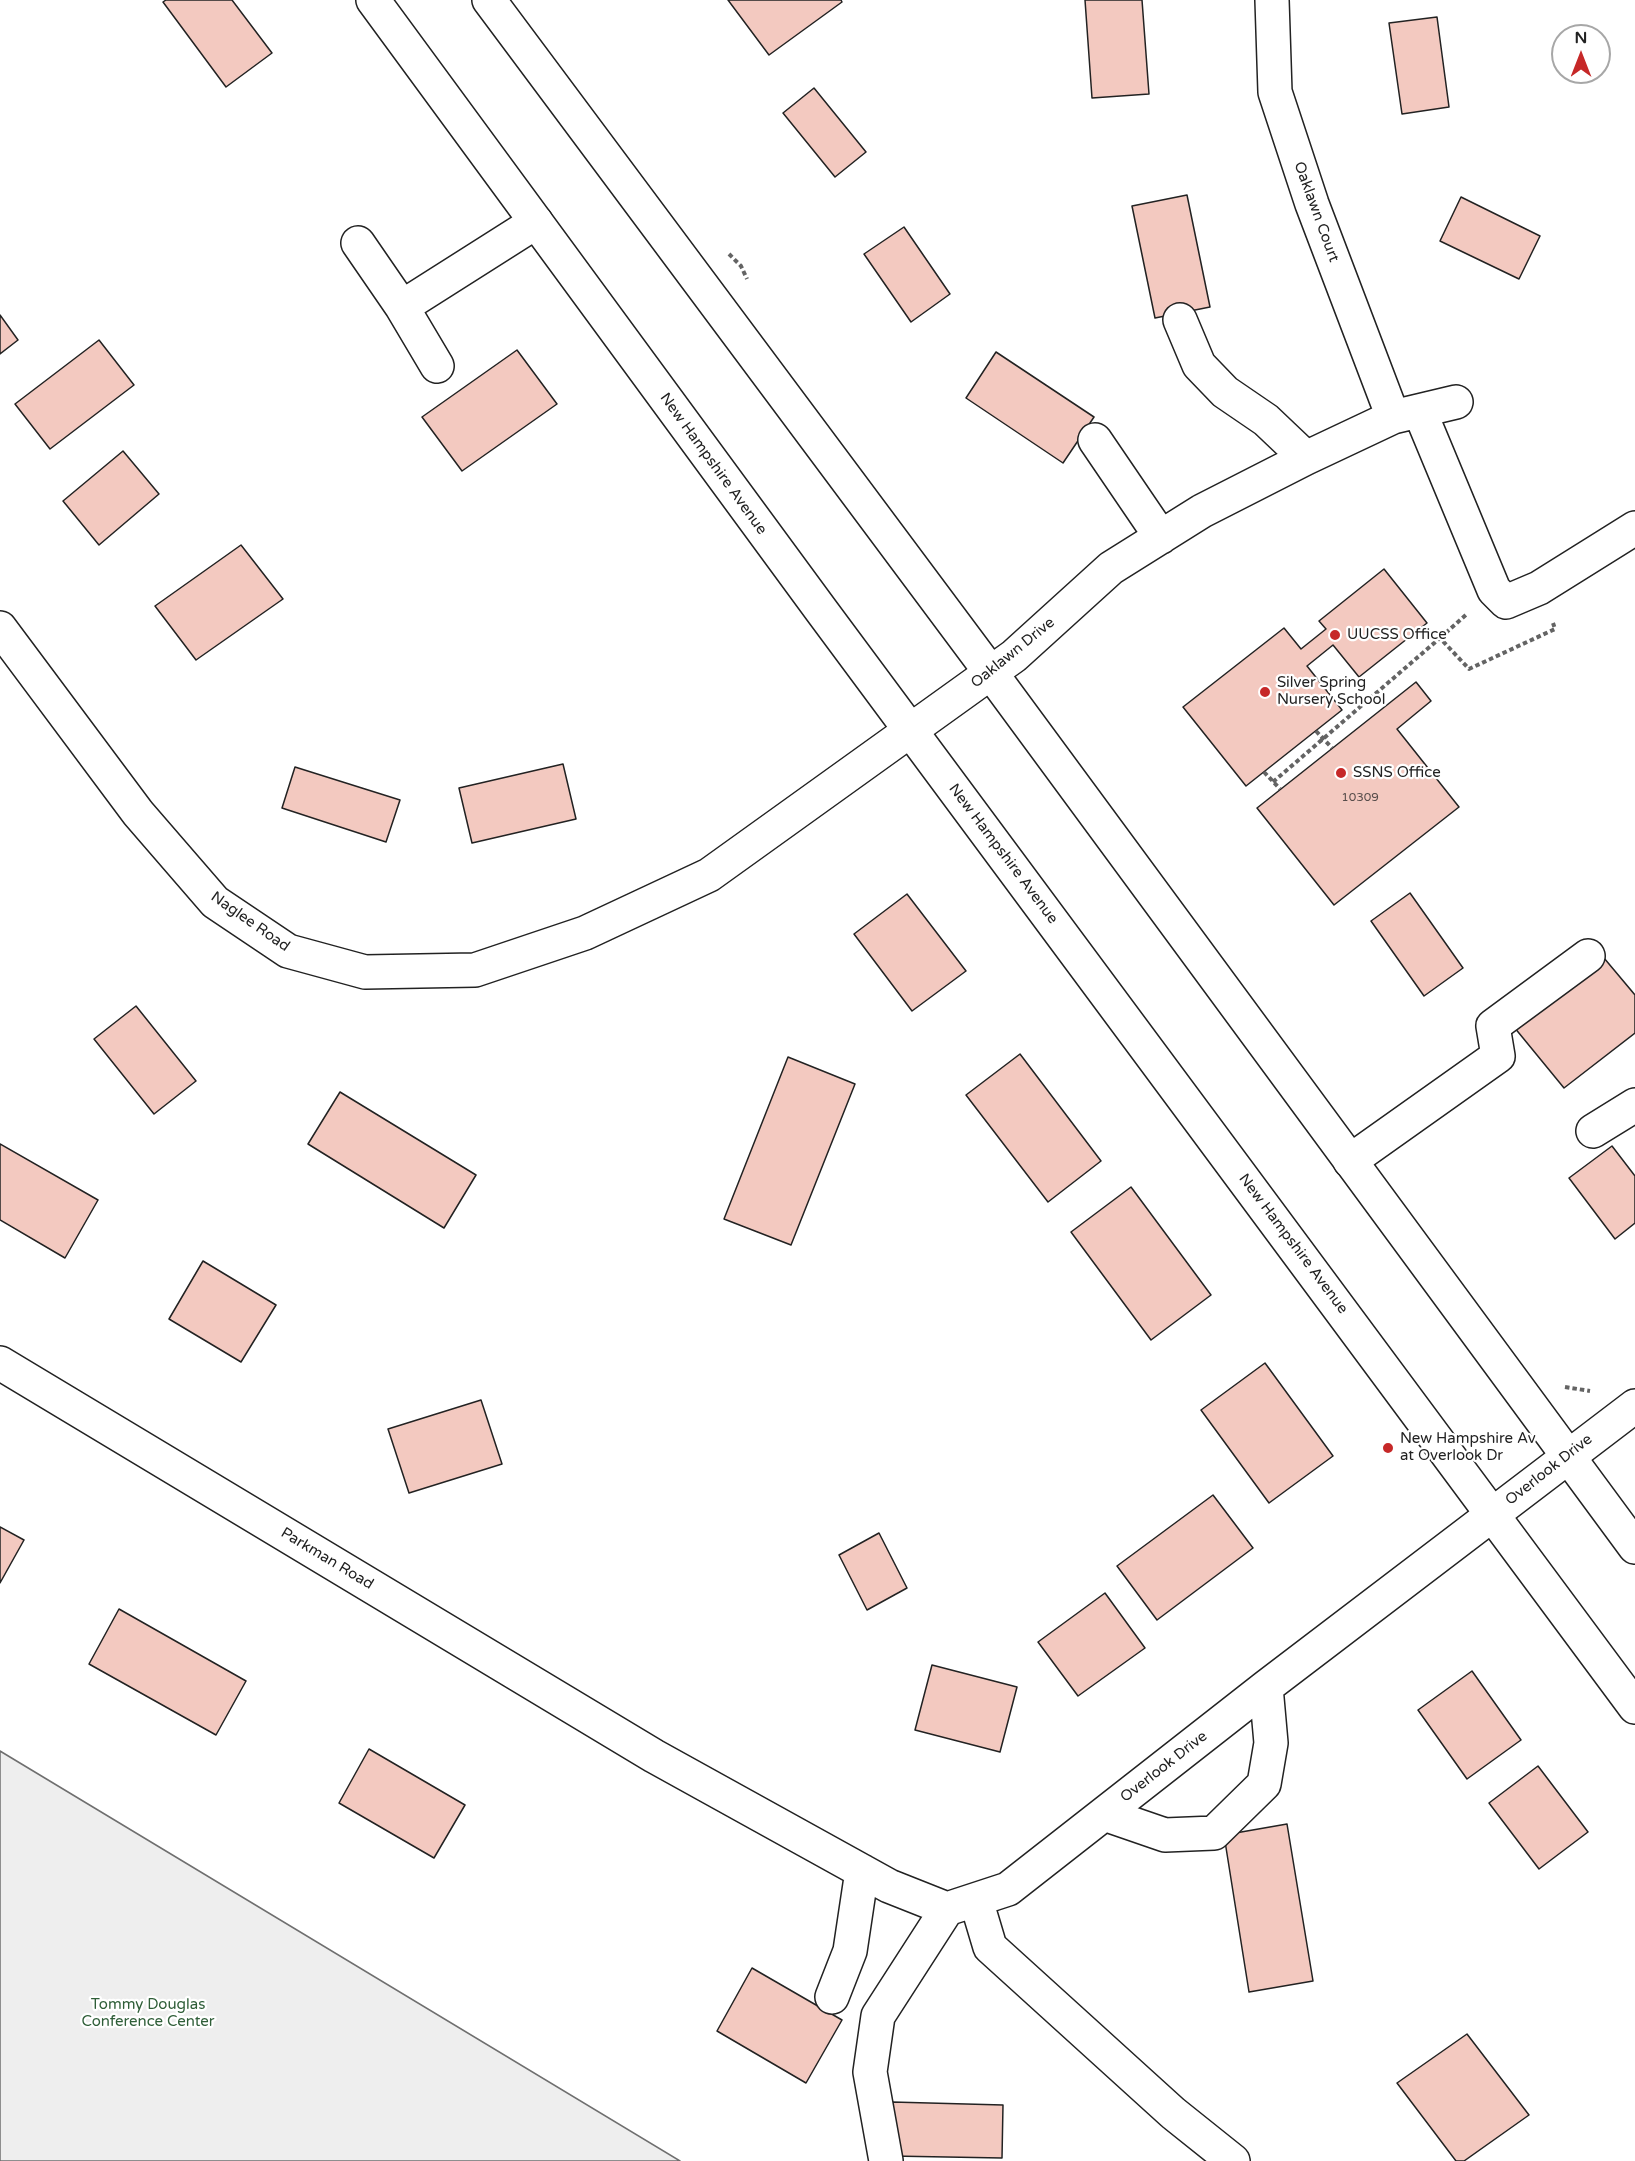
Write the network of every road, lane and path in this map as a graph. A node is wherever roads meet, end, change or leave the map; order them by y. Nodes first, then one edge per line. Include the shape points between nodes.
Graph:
1 (373, 0) edge
2 (489, 0) edge
3 (1272, 0) edge
4 (536, 222) junction
5 (358, 243) dead end
6 (402, 307) junction
7 (1180, 320) dead end
8 (436, 366) dead end
9 (1456, 402) dead end
10 (1406, 415) junction
11 (1095, 441) dead end
12 (1306, 458) junction
13 (1635, 528) edge
14 (1161, 537) junction
15 (0, 628) edge
16 (1556, 629) dead end
17 (992, 673) junction
18 (910, 731) junction
19 (1316, 731) dead end
20 (1324, 740) junction
21 (1332, 748) dead end
22 (1264, 772) dead end
23 (1273, 782) junction
24 (1280, 789) dead end
25 (585, 933) joint
26 (1588, 956) dead end
27 (1635, 1105) edge
28 (1593, 1131) dead end
29 (1350, 1161) junction
30 (0, 1363) edge
31 (1635, 1406) edge
32 (1567, 1455) junction
33 (1493, 1514) junction
34 (1635, 1546) edge
35 (1266, 1686) junction
36 (1635, 1707) edge
37 (1104, 1814) junction
38 (862, 1871) junction
39 (961, 1904) junction
40 (832, 1997) dead end
41 (886, 2161) edge
42 (1233, 2161) edge

1 - 4 street, New Hampshire Avenue
2 - 17 street
3 - 10 street, Oaklawn Court via 1275,92 1312,204
4 - 6 street
4 - 18 street, New Hampshire Avenue
5 - 6 street
6 - 8 street
7 - 12 street via 1199,365 1225,392 1266,420
9 - 10 street, Oaklawn Drive
10 - 12 street, Oaklawn Drive
10 - 13 street, Oaklawn Court via 1494,590 1506,602 1539,588
11 - 14 street
12 - 14 street, Oaklawn Drive via 1202,511
14 - 17 street, Oaklawn Drive via 1111,568
15 - 25 street, Naglee Road via 138,813 215,902 288,951 365,972 475,970
16 - 20 path via 1469,669 1440,638
17 - 18 street, Oaklawn Drive
17 - 29 street
18 - 25 street, Oaklawn Drive via 709,875
18 - 33 street, New Hampshire Avenue
19 - 20 path
20 - 21 path
20 - 23 path
22 - 23 path
23 - 24 path
26 - 29 street via 1493,1026 1498,1056
27 - 28 street
29 - 32 street
30 - 38 street, Parkman Road via 654,1756
31 - 32 street, Overlook Drive
32 - 33 street, Overlook Drive
32 - 34 street
33 - 35 street, Overlook Drive
33 - 36 street, New Hampshire Avenue
35 - 37 street, Overlook Drive
35 - 37 street via 1271,1743 1264,1784 1214,1833 1165,1835
37 - 39 street, Overlook Drive via 1008,1889
38 - 39 street via 889,1886
38 - 40 street via 850,1951
39 - 41 street via 878,2016 870,2072
39 - 42 street via 990,1947 1173,2113

